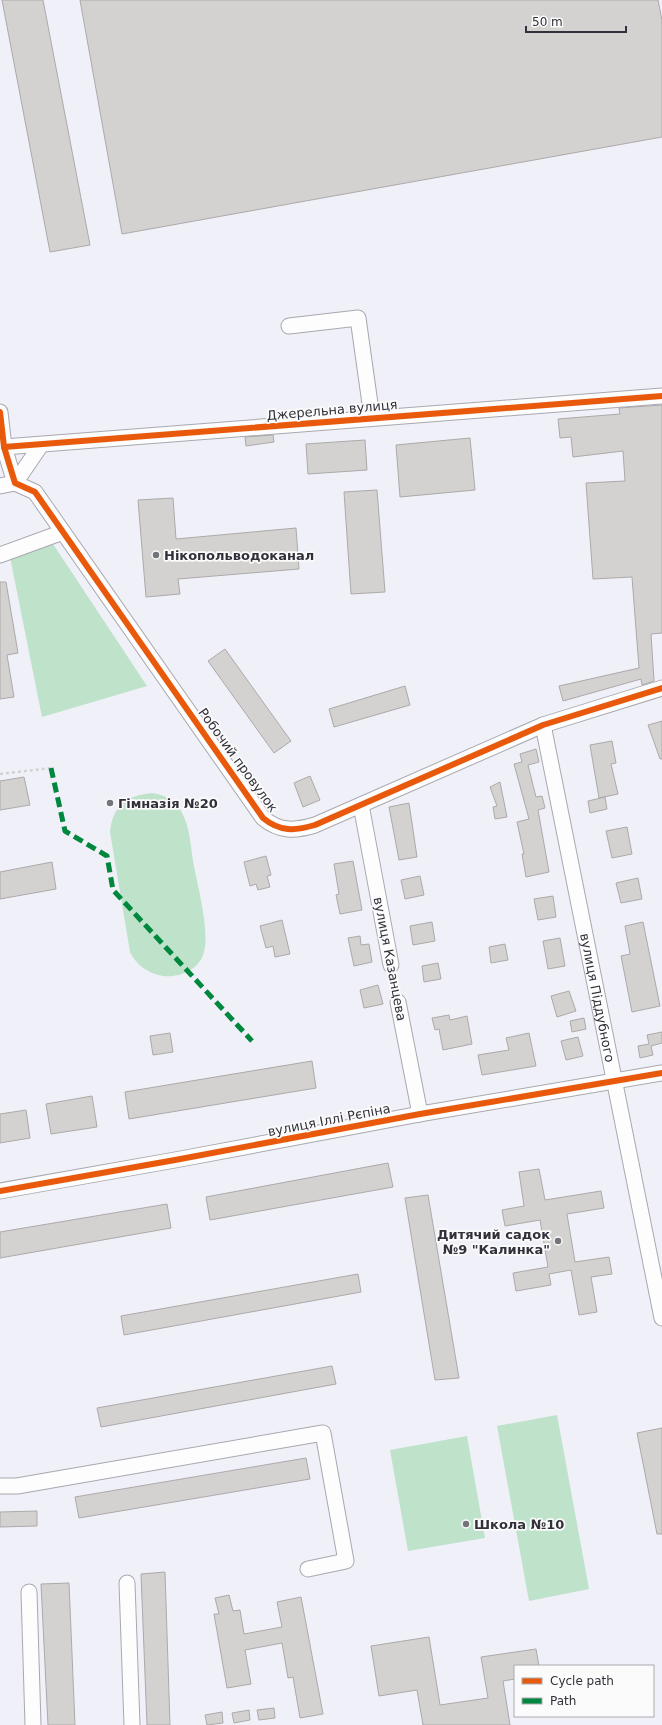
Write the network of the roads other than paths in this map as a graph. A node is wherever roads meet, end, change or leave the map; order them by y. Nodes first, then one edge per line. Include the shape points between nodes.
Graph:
1 (289, 326) dead end
2 (662, 396) edge
3 (0, 412) edge
4 (372, 418) junction
5 (41, 444) junction
6 (4, 447) junction
7 (15, 483) junction
8 (0, 486) edge
9 (63, 532) junction
10 (0, 556) edge
11 (662, 688) edge
12 (543, 725) junction
13 (361, 805) junction
14 (391, 965) road end
15 (398, 1002) road end
16 (662, 1073) edge
17 (614, 1082) junction
18 (420, 1114) junction
19 (0, 1191) edge
20 (662, 1318) edge
21 (0, 1486) edge
22 (308, 1569) dead end
23 (127, 1583) dead end
24 (29, 1592) dead end
25 (34, 1725) edge
26 (132, 1725) edge

1 - 4 street via 358,318
2 - 4 street, Джерельна вулиця
3 - 6 street
4 - 5 street, Джерельна вулиця
5 - 6 street, Джерельна вулиця
5 - 7 street
6 - 7 street
7 - 8 street
7 - 9 street, Робочий провулок via 35,492
9 - 10 street
9 - 13 street, Робочий провулок via 263,818 270,824 298,831
11 - 12 street, Робочий провулок
12 - 13 street, Робочий провулок
12 - 17 street, вулиця Піддубного
13 - 14 street, вулиця Казанцева
15 - 18 street, вулиця Казанцева
16 - 17 street, вулиця Іллі Рєпіна
17 - 18 street, вулиця Іллі Рєпіна
17 - 20 street, вулиця Піддубного
18 - 19 street, вулиця Іллі Рєпіна
21 - 22 street via 17,1486 323,1433 346,1561
23 - 26 street
24 - 25 street

